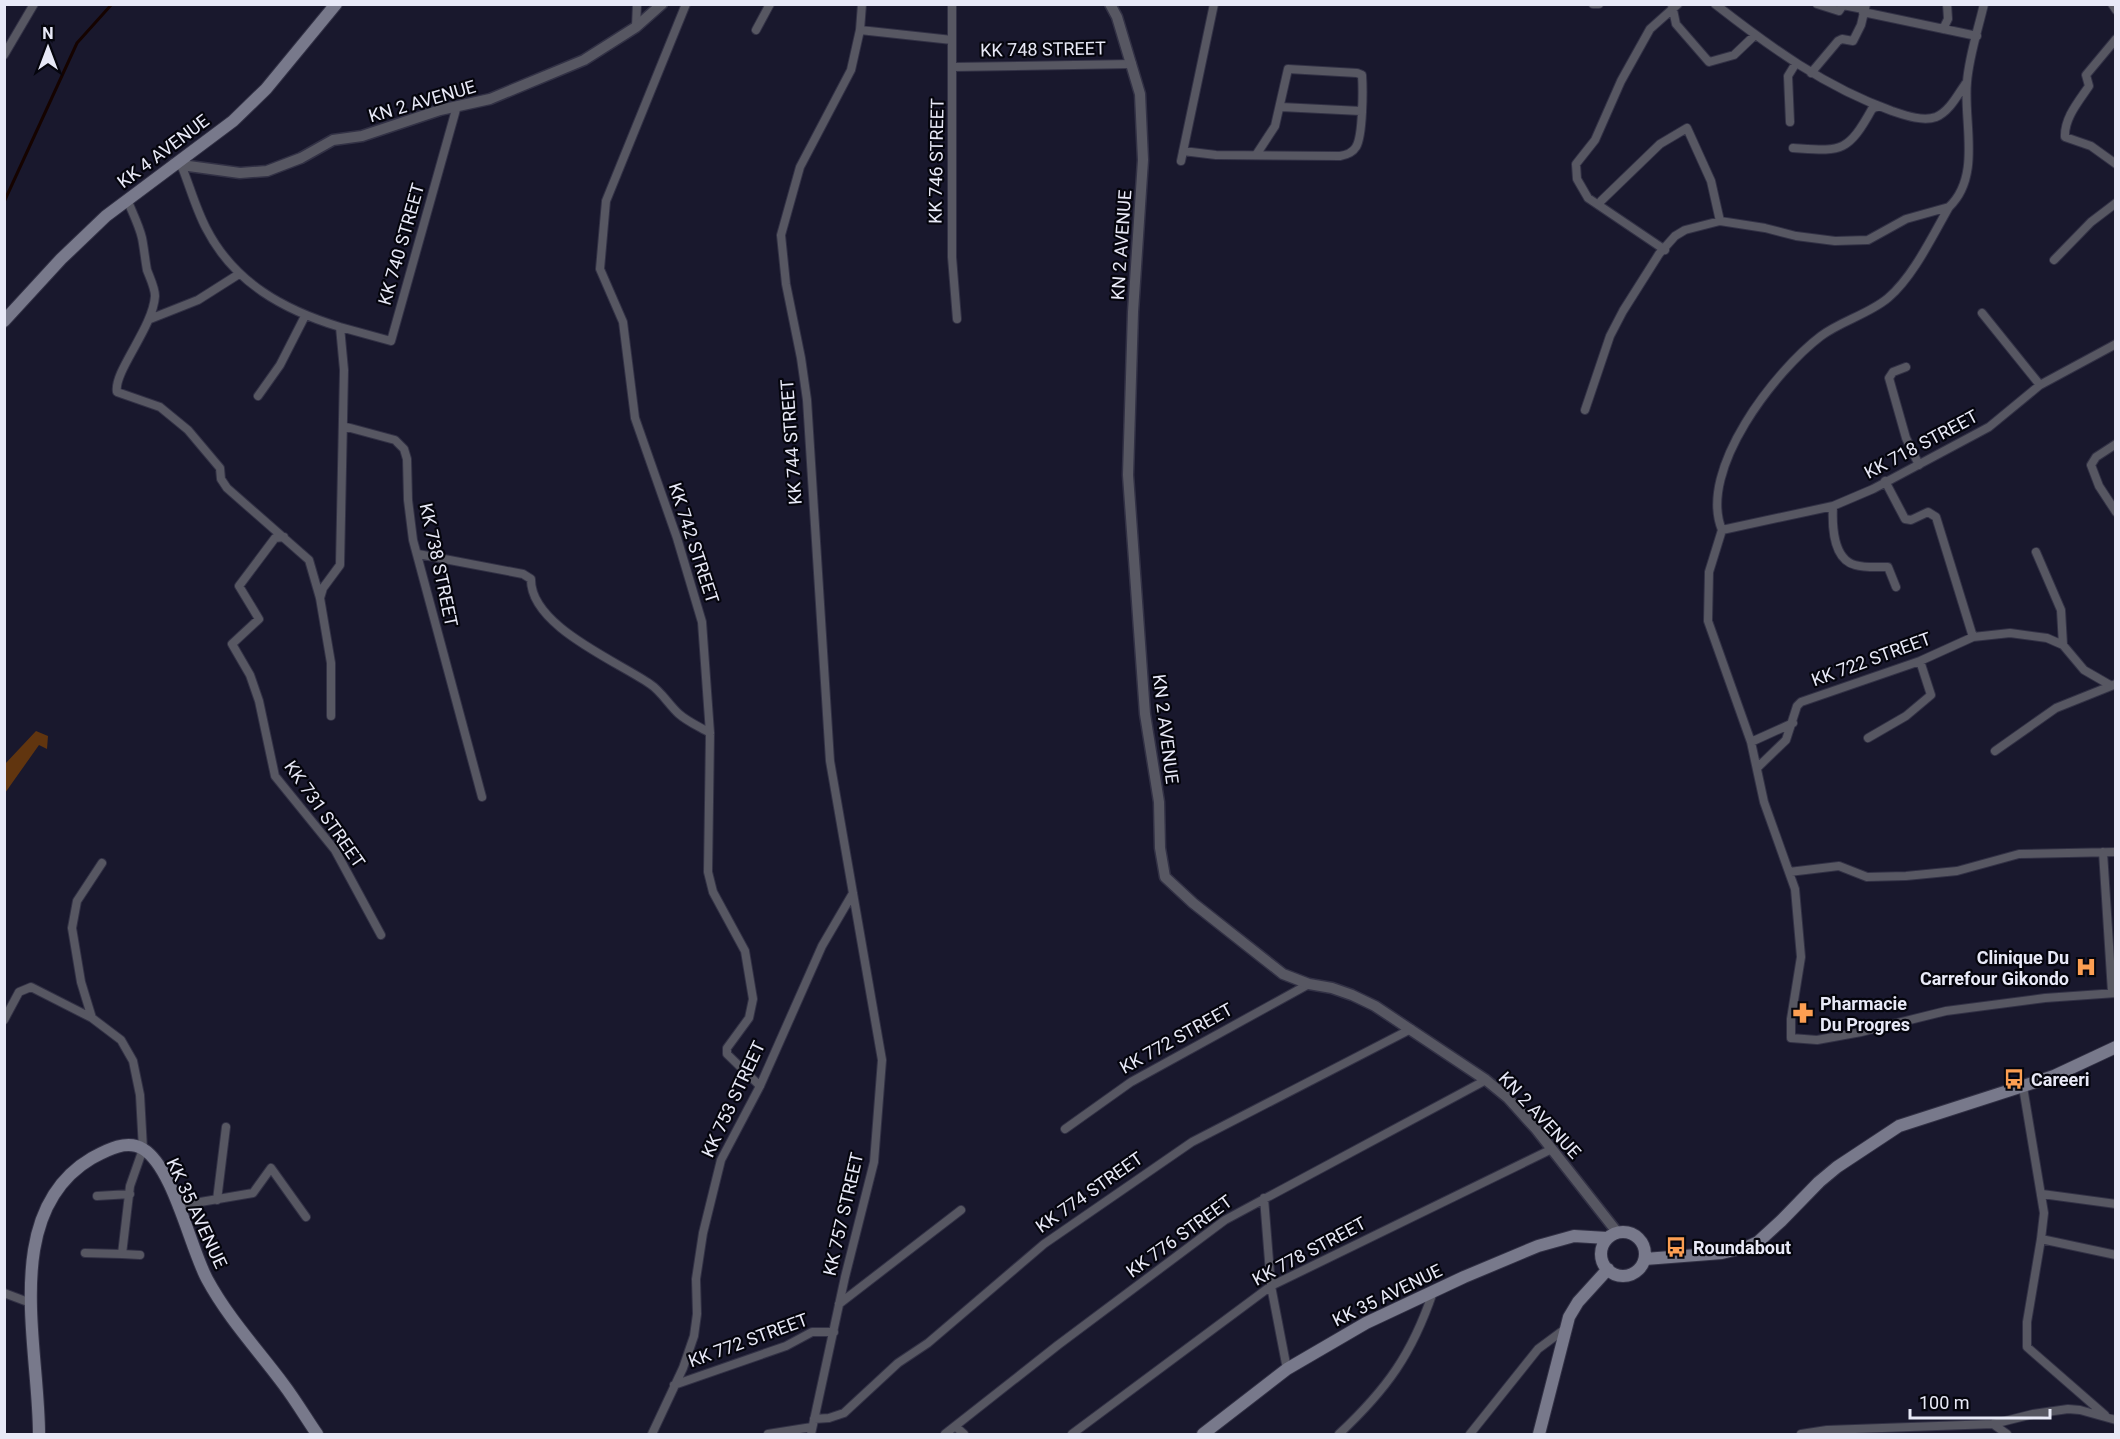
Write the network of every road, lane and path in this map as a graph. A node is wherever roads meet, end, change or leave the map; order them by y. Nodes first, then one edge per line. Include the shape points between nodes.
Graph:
1 (34, 4) edge
2 (336, 4) edge
3 (637, 4) edge
4 (662, 4) edge
5 (686, 4) edge
6 (770, 4) edge
7 (862, 4) edge
8 (952, 4) edge
9 (1110, 4) edge
10 (1214, 4) edge
11 (1593, 4) edge
12 (1599, 4) edge
13 (1715, 4) edge
14 (1817, 4) edge
15 (1947, 4) edge
16 (1984, 4) edge
17 (2112, 4) edge
18 (1674, 6) edge
19 (1864, 9) edge
20 (2115, 10) edge
21 (636, 27) junction
22 (1943, 29) junction
23 (756, 30) dead end
24 (860, 30) junction
25 (1755, 35) junction
26 (1977, 36) junction
27 (2115, 39) edge
28 (952, 40) junction
29 (4, 55) edge
30 (1796, 63) junction
31 (1132, 64) junction
32 (954, 67) junction
33 (1811, 73) junction
34 (1967, 82) junction
35 (457, 106) junction
36 (1878, 106) junction
37 (1281, 107) junction
38 (1361, 111) junction
39 (1790, 122) dead end
40 (1793, 148) dead end
41 (1184, 151) junction
42 (1256, 155) junction
43 (1181, 161) dead end
44 (2115, 164) edge
45 (178, 165) junction
46 (128, 199) junction
47 (1601, 201) dead end
48 (2115, 203) edge
49 (1949, 207) junction
50 (1720, 221) junction
51 (1665, 250) junction
52 (2054, 260) dead end
53 (239, 274) junction
54 (1982, 313) dead end
55 (305, 316) junction
56 (150, 319) junction
57 (957, 319) dead end
58 (4, 321) edge
59 (340, 327) junction
60 (2115, 344) edge
61 (1906, 367) dead end
62 (2040, 385) junction
63 (258, 396) dead end
64 (1585, 410) dead end
65 (343, 426) junction
66 (2115, 444) edge
67 (1919, 465) junction
68 (1885, 481) junction
69 (1833, 506) junction
70 (2115, 512) edge
71 (1722, 530) junction
72 (284, 537) junction
73 (2036, 552) dead end
74 (418, 554) junction
75 (1896, 587) dead end
76 (320, 598) junction
77 (1973, 638) junction
78 (2063, 645) junction
79 (1920, 661) junction
80 (2112, 685) edge
81 (331, 716) dead end
82 (1793, 723) junction
83 (710, 733) junction
84 (1869, 738) dead end
85 (1750, 742) junction
86 (1995, 752) dead end
87 (1758, 767) junction
88 (482, 797) dead end
89 (2103, 852) junction
90 (2115, 852) edge
91 (102, 863) dead end
92 (1789, 872) junction
93 (853, 892) junction
94 (381, 935) dead end
95 (1309, 984) junction
96 (2114, 992) edge
97 (92, 1018) junction
98 (4, 1020) edge
99 (1411, 1029) junction
100 (2115, 1047) edge
101 (1486, 1080) junction
102 (760, 1086) junction
103 (2023, 1087) junction
104 (226, 1127) dead end
105 (1065, 1129) dead end
106 (143, 1149) junction
107 (1552, 1149) junction
108 (130, 1194) junction
109 (2042, 1194) junction
110 (97, 1197) dead end
111 (1264, 1198) junction
112 (217, 1200) junction
113 (2115, 1204) edge
114 (177, 1206) junction
115 (962, 1210) dead end
116 (306, 1217) dead end
117 (1612, 1235) junction
118 (2041, 1239) junction
119 (86, 1254) dead end
120 (122, 1254) junction
121 (2115, 1255) edge
122 (140, 1256) dead end
123 (1645, 1259) junction
124 (1608, 1269) junction
125 (1270, 1286) junction
126 (1433, 1292) junction
127 (4, 1293) edge
128 (28, 1302) junction
129 (839, 1304) junction
130 (1565, 1329) junction
131 (834, 1332) junction
132 (1287, 1369) junction
133 (674, 1385) junction
134 (2111, 1418) edge
135 (1993, 1424) junction
136 (955, 1426) junction
137 (813, 1427) edge
138 (39, 1434) edge
139 (317, 1434) edge
140 (652, 1434) edge
141 (768, 1434) edge
142 (945, 1434) edge
143 (964, 1434) edge
144 (1072, 1434) edge
145 (1203, 1434) edge
146 (1340, 1434) edge
147 (1470, 1434) edge
148 (1539, 1434) edge
149 (1801, 1434) edge
150 (2007, 1434) edge

1 - 29 street
2 - 45 main road, KK 4 AVENUE via 266,89
3 - 21 street
4 - 21 street, KN 2 AVENUE
5 - 83 street, KK 742 STREET via 606,201 600,269 623,322 635,418 702,622
6 - 23 street
7 - 24 street, KK 744 STREET
8 - 28 street, KK 746 STREET
9 - 31 street, KN 2 AVENUE
10 - 41 street
11 - 12 street
13 - 25 street
14 - 19 street via 1839,11 1843,5
15 - 22 street via 1948,19
16 - 26 street
17 - 20 street
18 - 25 street via 1676,24 1709,62 1734,54
18 - 51 street via 1650,29 1621,81 1595,141 1576,164 1577,179 1588,198
19 - 22 street
19 - 33 street via 1853,41 1838,41
21 - 35 street, KN 2 AVENUE via 576,64 490,99
22 - 26 street
24 - 28 street
24 - 93 street, KK 744 STREET via 842,92 800,166 781,235 807,400 830,761
25 - 30 street
26 - 34 street
27 - 44 street via 2086,75 2089,86 2065,129 2065,137 2091,146
28 - 32 street, KK 746 STREET
30 - 33 street
30 - 39 street via 1788,76
31 - 32 street, KK 748 STREET
31 - 95 street, KN 2 AVENUE via 1140,94 1143,160 1128,475 1145,714 1159,802 1165,877 1264,960 1283,974
32 - 57 street, KK 746 STREET via 951,188
33 - 36 street
34 - 36 street via 1949,108 1937,117 1918,118
34 - 49 street via 1967,161 1959,198
35 - 45 street, KN 2 AVENUE via 362,136 333,140 267,171 240,173
35 - 59 street, KK 740 STREET via 391,341
36 - 40 street via 1845,147
37 - 38 street
37 - 38 street via 1286,72 1292,68 1360,74
37 - 42 street via 1269,140
38 - 42 street via 1356,147 1347,154
41 - 42 street
41 - 43 street
45 - 46 main road, KK 4 AVENUE
45 - 53 street via 206,228
46 - 56 street via 142,236 155,294
46 - 58 main road, KK 4 AVENUE via 61,259
47 - 50 street via 1660,144 1687,128 1711,181
48 - 52 street
49 - 50 street via 1906,219 1868,240 1796,236
49 - 71 street via 1902,284 1887,299 1822,335 1794,359 1748,418 1732,447 1719,486 1717,506
50 - 51 street via 1685,230
51 - 64 street via 1610,336
53 - 55 street
53 - 56 street via 198,300
54 - 62 street
55 - 59 street
55 - 63 street via 280,365
56 - 72 street via 120,372 115,384 117,392 160,407 188,430 220,468 224,484
59 - 65 street
60 - 62 street, KK 718 STREET
61 - 67 street via 1889,378 1906,438
62 - 67 street, KK 718 STREET via 1989,428
65 - 74 street, KK 738 STREET via 395,440 404,449 413,540
65 - 76 street via 340,565
66 - 70 street via 2091,465 2098,486
67 - 68 street, KK 718 STREET
68 - 69 street, KK 718 STREET
68 - 77 street via 1905,519 1928,512 1936,517
69 - 71 street, KK 718 STREET
69 - 75 street via 1836,543 1845,559 1852,565 1888,567
71 - 85 street via 1709,572 1708,621
72 - 76 street via 309,560
72 - 94 street, KK 731 STREET via 275,538 239,586 259,619 232,644 259,701 275,776 335,850
73 - 78 street via 2061,610
74 - 83 street via 523,574 531,579 530,592 538,604 576,641 652,684 680,715
74 - 88 street, KK 738 STREET via 442,659
76 - 81 street via 330,663
77 - 78 street, KK 722 STREET via 2020,634
77 - 79 street, KK 722 STREET
78 - 80 street via 2084,670
79 - 82 street, KK 722 STREET via 1801,702
79 - 84 street via 1931,695 1906,716
80 - 86 street via 2056,708
82 - 85 street
82 - 87 street, KK 722 STREET via 1786,740
83 - 102 street, KK 742 STREET via 708,872 713,892 745,951 753,999 749,1018 726,1048
85 - 87 street
87 - 92 street via 1764,802
89 - 90 street
89 - 92 street via 2019,854 1957,871 1906,876 1867,877 1839,866
89 - 96 street
91 - 97 street via 77,901 72,918 81,982
92 - 96 street via 1799,915 1801,957 1791,1038 1817,1040 1946,1011
93 - 102 street, KK 753 STREET via 822,946
93 - 129 street, KK 757 STREET via 882,1060 874,1161
95 - 99 street, KN 2 AVENUE via 1352,995
95 - 105 street, KK 772 STREET via 1131,1082
97 - 98 street via 31,987 19,992
97 - 106 street via 121,1040 133,1061 140,1095
99 - 101 street, KN 2 AVENUE
99 - 137 street, KK 774 STREET via 1192,1142 1044,1244 928,1343 898,1363 844,1413
100 - 103 main road
101 - 107 street, KN 2 AVENUE via 1508,1098
101 - 111 street, KK 776 STREET
102 - 133 street, KK 753 STREET via 721,1160 703,1233 694,1336
103 - 109 street
103 - 123 main road via 1899,1126 1838,1167 1758,1242 1722,1253
104 - 112 street
106 - 108 street
106 - 114 main road, KK 35 AVENUE via 160,1166
106 - 128 main road, KK 35 AVENUE via 112,1147 86,1161 53,1192 34,1235 28,1265
107 - 117 street, KN 2 AVENUE
107 - 125 street, KK 778 STREET
108 - 110 street
108 - 120 street
109 - 113 street
109 - 118 street
111 - 125 street
111 - 136 street, KK 776 STREET via 1224,1220
112 - 114 street
112 - 116 street via 253,1193 272,1168
114 - 139 main road, KK 35 AVENUE via 206,1278 240,1332 284,1385
115 - 129 street
117 - 123 main road via 1629,1232 1639,1238 1645,1247
117 - 124 main road via 1601,1254
117 - 126 main road, KK 35 AVENUE via 1582,1235 1554,1241
118 - 121 street
118 - 134 street via 2027,1322 2027,1347
119 - 120 street
120 - 122 street
123 - 124 main road via 1629,1275 1618,1275
124 - 130 main road via 1573,1308
125 - 132 street
125 - 144 street, KK 778 STREET
126 - 132 main road, KK 35 AVENUE via 1366,1323
126 - 146 street via 1420,1331 1395,1372 1376,1398
127 - 128 street
128 - 138 main road, KK 35 AVENUE
129 - 131 street, KK 757 STREET
130 - 147 street via 1538,1348
130 - 148 main road
131 - 133 street, KK 772 STREET via 812,1332 786,1346
131 - 137 street, KK 757 STREET
132 - 145 main road, KK 35 AVENUE
133 - 140 street, KK 753 STREET
134 - 135 street via 2080,1410 2058,1410
135 - 149 street
135 - 150 street
136 - 142 street, KK 776 STREET
136 - 143 street
137 - 141 street, KK 774 STREET

